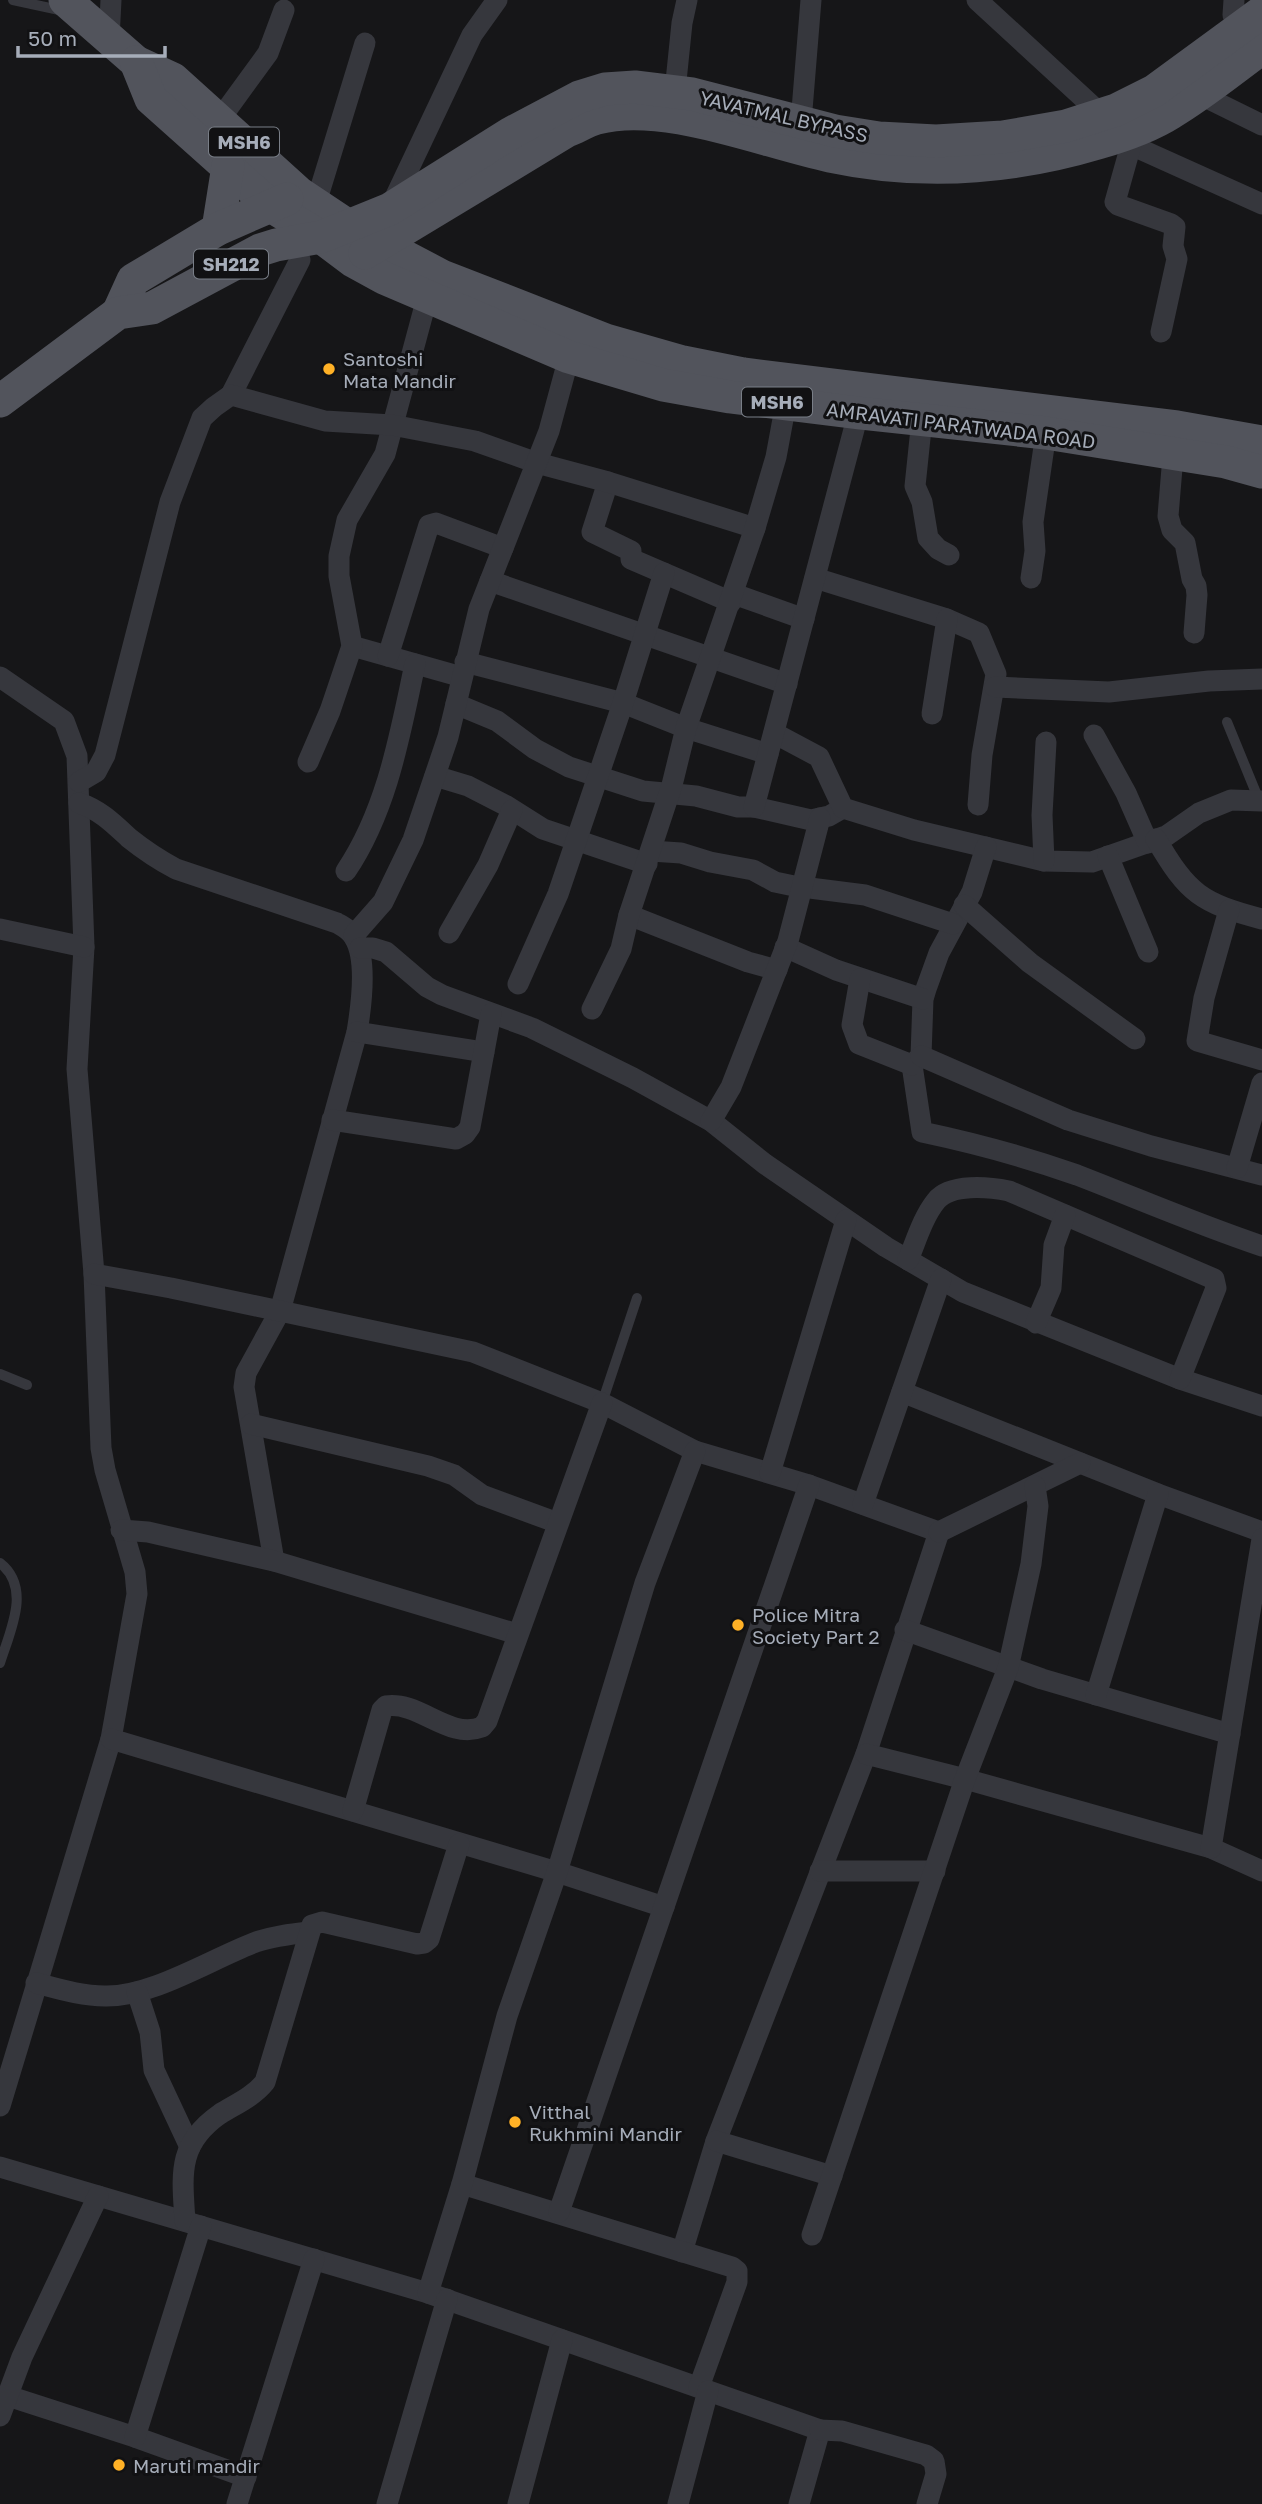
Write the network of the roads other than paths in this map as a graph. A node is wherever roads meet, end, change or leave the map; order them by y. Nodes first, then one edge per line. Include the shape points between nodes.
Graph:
1 (13, 0) edge
2 (111, 0) edge
3 (497, 0) edge
4 (687, 0) edge
5 (811, 0) edge
6 (976, 0) edge
7 (73, 7) edge
8 (284, 9) dead end
9 (1250, 22) edge
10 (109, 39) junction
11 (365, 43) dead end
12 (136, 62) junction
13 (675, 91) junction
14 (1199, 94) junction
15 (220, 119) junction
16 (801, 122) junction
17 (1262, 125) edge
18 (1118, 132) junction
19 (228, 166) junction
20 (296, 197) junction
21 (1262, 204) edge
22 (218, 229) junction
23 (353, 236) junction
24 (427, 298) junction
25 (118, 313) junction
26 (1161, 332) dead end
27 (569, 357) junction
28 (231, 395) junction
29 (861, 400) junction
30 (0, 401) edge
31 (786, 403) junction
32 (922, 419) junction
33 (392, 425) junction
34 (1046, 433) junction
35 (1174, 440) junction
36 (1262, 442) edge
37 (537, 463) junction
38 (1262, 472) edge
39 (608, 482) junction
40 (755, 528) junction
41 (503, 548) junction
42 (949, 555) dead end
43 (664, 573) junction
44 (815, 578) junction
45 (1031, 578) dead end
46 (490, 581) junction
47 (733, 598) junction
48 (804, 619) junction
49 (947, 620) junction
50 (1194, 633) dead end
51 (645, 634) junction
52 (352, 646) junction
53 (388, 656) junction
54 (711, 657) junction
55 (415, 664) junction
56 (464, 670) junction
57 (0, 677) edge
58 (1262, 679) edge
59 (787, 684) junction
60 (995, 687) junction
61 (623, 703) junction
62 (456, 704) junction
63 (932, 714) dead end
64 (1227, 722) dead end
65 (686, 728) junction
66 (774, 733) junction
67 (1094, 735) dead end
68 (1046, 742) dead end
69 (768, 754) junction
70 (308, 762) dead end
71 (435, 776) junction
72 (598, 778) junction
73 (79, 792) junction
74 (669, 794) junction
75 (1261, 801) edge
76 (978, 805) dead end
77 (754, 807) junction
78 (843, 808) junction
79 (512, 810) junction
80 (820, 818) junction
81 (1152, 841) junction
82 (576, 842) junction
83 (986, 847) junction
84 (1108, 856) junction
85 (649, 857) junction
86 (1044, 862) junction
87 (346, 871) dead end
88 (802, 887) junction
89 (964, 905) junction
90 (1229, 910) junction
91 (629, 915) junction
92 (1262, 919) edge
93 (953, 924) junction
94 (0, 929) edge
95 (449, 933) dead end
96 (357, 942) junction
97 (84, 947) junction
98 (785, 947) junction
99 (1148, 952) dead end
100 (776, 970) junction
101 (860, 979) junction
102 (518, 984) dead end
103 (923, 999) junction
104 (593, 1009) dead end
105 (491, 1014) junction
106 (356, 1032) junction
107 (1135, 1039) dead end
108 (484, 1052) junction
109 (916, 1060) junction
110 (1262, 1060) edge
111 (1262, 1083) edge
112 (332, 1120) junction
113 (711, 1121) junction
114 (1237, 1168) junction
115 (1262, 1175) edge
116 (1065, 1215) junction
117 (846, 1220) junction
118 (1262, 1246) edge
119 (908, 1260) junction
120 (94, 1275) junction
121 (941, 1279) junction
122 (637, 1298) dead end
123 (280, 1311) junction
124 (1036, 1322) junction
125 (0, 1374) edge
126 (1180, 1380) junction
127 (27, 1385) dead end
128 (902, 1392) junction
129 (602, 1404) junction
130 (1262, 1406) edge
131 (251, 1424) junction
132 (695, 1451) junction
133 (1080, 1463) junction
134 (770, 1473) junction
135 (809, 1485) junction
136 (1035, 1486) junction
137 (1158, 1494) junction
138 (863, 1504) junction
139 (558, 1523) junction
140 (121, 1530) junction
141 (939, 1532) junction
142 (1262, 1532) edge
143 (1262, 1539) edge
144 (274, 1561) junction
145 (0, 1563) edge
146 (905, 1630) junction
147 (517, 1634) junction
148 (1253, 1651) edge
149 (0, 1663) edge
150 (1008, 1668) junction
151 (1097, 1695) junction
152 (1230, 1734) junction
153 (111, 1739) junction
154 (866, 1754) junction
155 (965, 1779) junction
156 (353, 1811) junction
157 (459, 1844) junction
158 (1211, 1848) junction
159 (820, 1871) junction
160 (935, 1871) junction
161 (1262, 1871) edge
162 (557, 1872) junction
163 (664, 1907) junction
164 (309, 1932) junction
165 (36, 1983) junction
166 (136, 1992) junction
167 (0, 2106) edge
168 (716, 2141) junction
169 (190, 2147) junction
170 (0, 2167) edge
171 (832, 2176) junction
172 (462, 2184) junction
173 (98, 2196) junction
174 (559, 2212) junction
175 (193, 2224) junction
176 (812, 2235) dead end
177 (682, 2252) junction
178 (314, 2259) junction
179 (438, 2296) junction
180 (562, 2340) junction
181 (704, 2389) junction
182 (8, 2396) junction
183 (0, 2416) edge
184 (820, 2430) junction
185 (135, 2437) junction
186 (246, 2477) junction
187 (237, 2504) edge
188 (387, 2504) edge
189 (517, 2504) edge
190 (678, 2504) edge
191 (799, 2504) edge
192 (927, 2504) edge

1 - 7 lane
2 - 10 street
3 - 23 street
4 - 13 street
5 - 16 street
6 - 18 street
7 - 10 main road, AMRAVATI PARATWADA ROAD / MSH6
8 - 15 street via 268,52
9 - 14 main road, YAVATMAL BYPASS
9 - 18 main road, YAVATMAL BYPASS via 1154,91
10 - 12 main road, AMRAVATI PARATWADA ROAD / MSH6
11 - 20 street
12 - 15 main road, AMRAVATI PARATWADA ROAD / MSH6 via 173,79
12 - 19 main road, AMRAVATI PARATWADA ROAD / MSH6 via 150,99
13 - 16 main road, YAVATMAL BYPASS
13 - 23 main road, YAVATMAL BYPASS via 635,87 579,97 511,132
14 - 17 street
14 - 18 main road, YAVATMAL BYPASS via 1170,114
15 - 20 main road, AMRAVATI PARATWADA ROAD / MSH6
16 - 18 main road, YAVATMAL BYPASS via 879,138 936,141 1066,125
18 - 21 street
18 - 23 main road, YAVATMAL BYPASS via 1058,155 990,166 927,168 831,156 679,118 596,118
18 - 26 street via 1115,202 1175,227 1177,259
19 - 20 main road, AMRAVATI PARATWADA ROAD / MSH6
19 - 22 main road
20 - 22 main road, SH212
20 - 23 main road, AMRAVATI PARATWADA ROAD / MSH6
20 - 23 main road via 335,197
22 - 25 main road, SH212 via 133,280
23 - 24 main road, AMRAVATI PARATWADA ROAD / MSH6
23 - 25 main road, SH212 via 276,245 246,256 152,308
23 - 28 street
23 - 29 main road, AMRAVATI PARATWADA ROAD / MSH6 via 606,340 683,362
24 - 27 main road, AMRAVATI PARATWADA ROAD / MSH6
24 - 33 street
25 - 30 main road, SH212
27 - 31 main road, AMRAVATI PARATWADA ROAD / MSH6 via 663,384
27 - 37 street
28 - 33 street via 325,421
28 - 73 street via 202,418 170,502 105,755
29 - 31 main road, AMRAVATI PARATWADA ROAD / MSH6
29 - 32 main road, AMRAVATI PARATWADA ROAD / MSH6
29 - 35 main road, AMRAVATI PARATWADA ROAD / MSH6
29 - 44 street
31 - 40 street
32 - 34 main road, AMRAVATI PARATWADA ROAD / MSH6
32 - 42 street via 915,486 928,538
33 - 37 street via 475,441
33 - 52 street via 379,466 347,520 339,556 340,588
34 - 35 main road, AMRAVATI PARATWADA ROAD / MSH6
34 - 45 street via 1033,522
35 - 36 main road, AMRAVATI PARATWADA ROAD / MSH6
35 - 38 main road, AMRAVATI PARATWADA ROAD / MSH6
35 - 50 street via 1168,516 1172,530 1185,543 1196,586
37 - 39 street
37 - 41 street
39 - 40 street
39 - 43 street via 592,532 631,551 631,559
40 - 47 street
41 - 46 street
41 - 53 street via 436,523 429,525
43 - 47 street
43 - 51 street
44 - 48 street
44 - 49 street
46 - 51 street
46 - 56 street
47 - 48 street
47 - 54 street
48 - 59 street
49 - 60 street via 979,632 996,674
49 - 63 street
51 - 54 street
51 - 61 street
52 - 53 street
52 - 70 street
53 - 55 street
54 - 59 street
54 - 65 street
55 - 56 street
55 - 87 street via 382,799
56 - 61 street
56 - 62 street
57 - 73 street via 64,721 78,756
58 - 60 street via 1109,692
59 - 66 street
60 - 76 street
61 - 65 street
61 - 72 street
62 - 71 street
62 - 72 street via 497,721 535,749
64 - 75 lane
65 - 69 street
65 - 74 street
66 - 69 street
66 - 78 street via 819,757
67 - 81 street
68 - 86 street
69 - 77 street
71 - 79 street via 467,786
71 - 96 street via 413,840 383,902
72 - 74 street
72 - 82 street
73 - 96 street via 155,858 337,923
73 - 97 street
74 - 77 street
74 - 85 street
75 - 81 street via 1231,800
77 - 80 street
78 - 80 street
78 - 83 street
79 - 82 street
79 - 95 street via 488,866
80 - 88 street
81 - 84 street
81 - 90 street via 1197,894
82 - 85 street
82 - 102 street
83 - 86 street
83 - 89 street
84 - 86 street via 1092,862
84 - 99 street
85 - 88 street via 681,853
85 - 91 street
88 - 93 street via 865,895
88 - 98 street
89 - 93 street
89 - 107 street via 1030,963
90 - 92 street
90 - 110 street via 1197,1041
91 - 100 street
91 - 104 street via 621,949
93 - 103 street
94 - 97 street
96 - 105 street via 386,952 427,987
96 - 106 street via 361,999
97 - 120 street via 77,1069
98 - 100 street
98 - 101 street
100 - 113 street via 731,1087
101 - 103 street
101 - 109 street via 852,1025 859,1044
103 - 109 street
105 - 108 street
105 - 113 street via 552,1037
106 - 108 street
106 - 112 street
108 - 112 street via 470,1127 456,1139
109 - 114 street via 1068,1120
109 - 118 street via 922,1132 1076,1175 1199,1226
111 - 114 street
112 - 123 street
113 - 117 street
114 - 115 street
116 - 119 street via 996,1188 948,1192 937,1198
116 - 124 street via 1054,1245 1051,1288
116 - 126 street via 1214,1279 1216,1288
117 - 119 street
117 - 134 street
119 - 121 street
120 - 123 street
120 - 140 street via 101,1448
121 - 124 street
121 - 128 street
122 - 129 lane
123 - 129 street via 473,1352
123 - 131 street via 246,1373 244,1395
124 - 126 street
125 - 127 lane
126 - 130 street
128 - 133 street
128 - 138 street
129 - 132 street
129 - 139 street
131 - 139 street via 428,1465 454,1475 482,1495
131 - 144 street
132 - 134 street
132 - 162 street via 645,1583
133 - 136 street
133 - 137 street
134 - 135 street
135 - 138 street
135 - 163 street
136 - 141 street
136 - 150 street via 1038,1506 1031,1564
137 - 142 street
137 - 151 street
138 - 141 street
139 - 147 street
140 - 144 street
140 - 153 street via 137,1594
141 - 146 street
143 - 148 street
144 - 147 street
145 - 149 lane via 12,1573 18,1590
146 - 150 street
146 - 154 street
147 - 156 street via 482,1727 461,1731 402,1707 382,1710
148 - 152 street
150 - 151 street
150 - 155 street
151 - 152 street
152 - 158 street
153 - 156 street
153 - 165 street
154 - 155 street
154 - 159 street
155 - 158 street
155 - 160 street
156 - 157 street
157 - 162 street
157 - 164 street via 424,1943 322,1922 312,1925
158 - 161 street
159 - 160 street
159 - 168 street
160 - 171 street
162 - 163 street
162 - 172 street via 507,2016
163 - 174 street
164 - 166 street via 256,1942
164 - 169 street via 265,2082 202,2129
165 - 166 street via 87,1996
165 - 167 street
166 - 169 street via 150,2032 157,2078
168 - 171 street
168 - 177 street
169 - 175 street via 182,2180
170 - 173 street
171 - 176 street
172 - 174 street
172 - 179 street
173 - 175 street
173 - 182 street
174 - 177 street
175 - 178 street
175 - 185 street
177 - 181 street via 737,2272
178 - 179 street
178 - 186 street
179 - 180 street
179 - 188 street
180 - 181 street
180 - 189 street
181 - 184 street
181 - 190 street
182 - 183 street
182 - 185 street
184 - 191 street
184 - 192 street via 842,2431 926,2455 934,2462 936,2474
185 - 186 street
186 - 187 street

